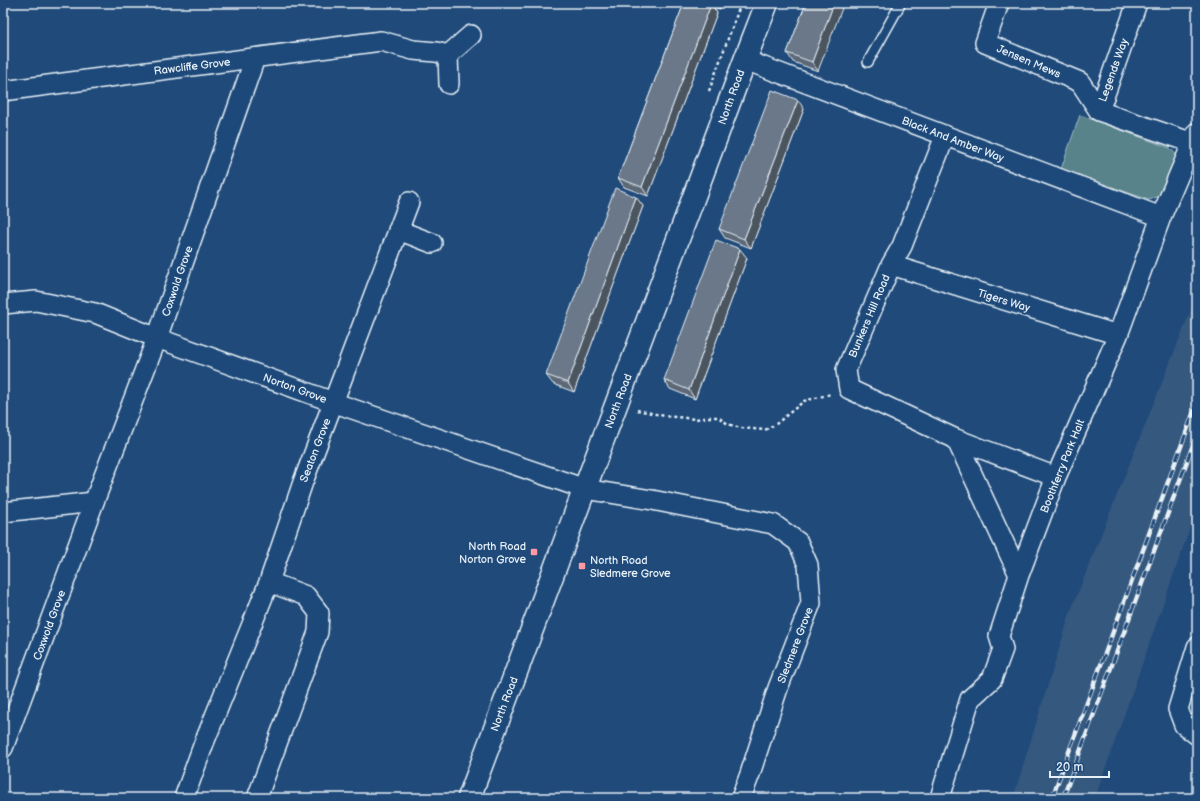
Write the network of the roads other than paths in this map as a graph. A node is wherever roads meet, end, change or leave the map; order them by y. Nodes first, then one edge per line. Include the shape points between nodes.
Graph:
1 (767, 3) edge
2 (901, 3) edge
3 (999, 3) edge
4 (1137, 3) edge
5 (471, 35) dead end
6 (448, 55) junction
7 (255, 58) junction
8 (744, 60) junction
9 (868, 62) dead end
10 (449, 84) dead end
11 (3, 91) edge
12 (1098, 111) junction
13 (945, 136) junction
14 (1195, 137) edge
15 (409, 202) dead end
16 (1161, 217) junction
17 (398, 230) junction
18 (432, 243) dead end
19 (891, 265) junction
20 (3, 304) edge
21 (1118, 335) junction
22 (157, 338) junction
23 (333, 402) junction
24 (956, 439) junction
25 (1056, 477) junction
26 (585, 489) junction
27 (94, 502) junction
28 (3, 512) edge
29 (1019, 575) junction
30 (269, 582) junction
31 (1197, 647) edge
32 (1197, 735) edge
33 (3, 748) edge
34 (184, 798) edge
35 (257, 798) edge
36 (469, 798) edge
37 (741, 798) edge
38 (940, 798) edge

1 - 8 street, North Road
2 - 9 lane
3 - 12 street, Jensen Mews via 985,43 1080,82
4 - 12 street, Legends Way
5 - 6 street
6 - 7 street, Rawcliffe Grove via 413,50 381,41
6 - 10 street
7 - 11 street, Rawcliffe Grove
7 - 22 street, Coxwold Grove
8 - 13 street, Black And Amber Way
8 - 26 street, North Road
12 - 14 street, Legends Way
13 - 16 street, Black And Amber Way
13 - 19 street, Bunkers Hill Road via 902,246
14 - 16 street, Boothferry Park Halt
15 - 17 street, Seaton Grove
16 - 21 street, Boothferry Park Halt
17 - 18 street
17 - 23 street, Seaton Grove
19 - 21 street, Tigers Way
19 - 24 street, Bunkers Hill Road via 846,370 849,389
20 - 22 street, Norton Grove via 36,301 96,313
21 - 25 street, Boothferry Park Halt
22 - 23 street, Norton Grove
22 - 27 street, Coxwold Grove
23 - 26 street, Norton Grove
23 - 30 street, Seaton Grove
24 - 25 street
24 - 29 street
25 - 29 street, Boothferry Park Halt
26 - 36 street, North Road
26 - 37 street, Sledmere Grove via 772,524 798,542 808,565 811,603 778,688
27 - 28 street
27 - 33 street, Coxwold Grove
29 - 38 street, Boothferry Park Halt via 999,636 1003,649 992,679 970,699
30 - 34 street, Seaton Grove
30 - 35 street via 306,596 318,613 318,632
31 - 32 street via 1178,709 1184,725

